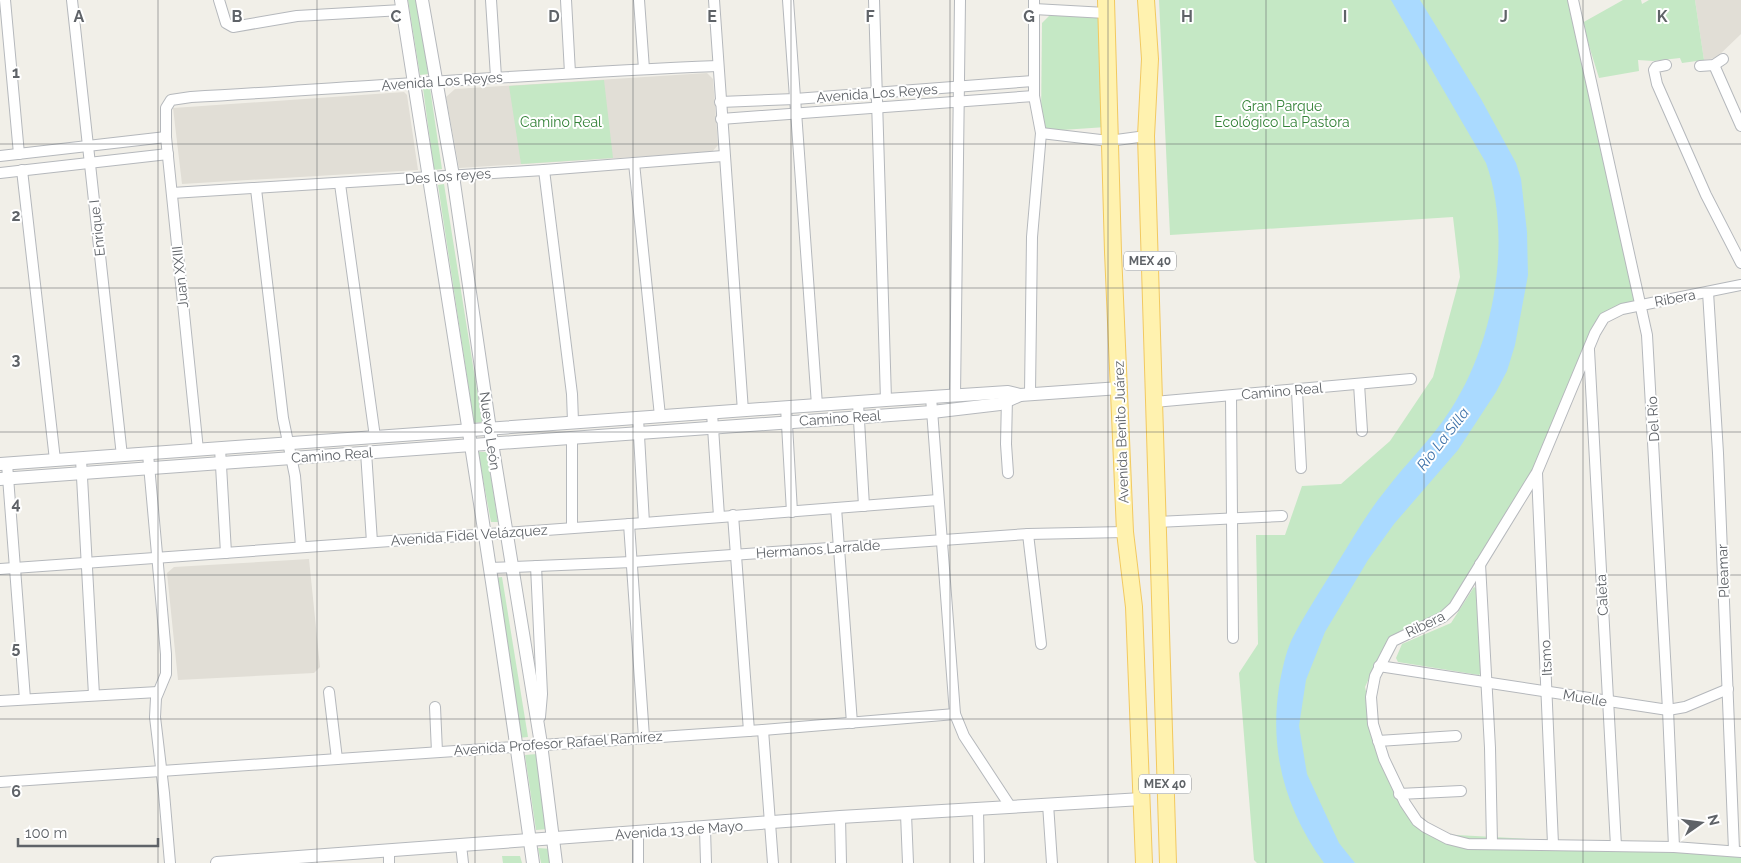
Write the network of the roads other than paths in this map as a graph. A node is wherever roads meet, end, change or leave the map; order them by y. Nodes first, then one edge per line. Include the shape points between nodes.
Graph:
1 (5, 0) edge
2 (72, 0) edge
3 (422, 0) edge
4 (491, 0) edge
5 (566, 0) edge
6 (639, 0) edge
7 (714, 0) edge
8 (788, 0) edge
9 (874, 0) edge
10 (960, 0) edge
11 (1139, 0) edge
12 (1146, 0) edge
13 (1573, 0) edge
14 (220, 2) edge
15 (401, 5) edge
16 (1034, 5) edge
17 (1106, 7) edge
18 (1150, 59) junction
19 (1723, 59) dead end
20 (1666, 65) dead end
21 (1714, 65) junction
22 (718, 66) junction
23 (1700, 66) dead end
24 (644, 69) junction
25 (570, 73) junction
26 (496, 77) junction
27 (1033, 81) junction
28 (435, 83) junction
29 (414, 84) junction
30 (961, 87) junction
31 (877, 93) junction
32 (1034, 96) junction
33 (795, 99) junction
34 (720, 102) junction
35 (960, 102) junction
36 (168, 103) joint
37 (878, 108) junction
38 (796, 114) junction
39 (721, 119) junction
40 (1741, 126) edge
41 (1041, 133) junction
42 (1146, 136) junction
43 (166, 137) junction
44 (1109, 141) junction
45 (88, 147) junction
46 (19, 154) junction
47 (168, 154) junction
48 (0, 156) edge
49 (724, 156) junction
50 (90, 163) junction
51 (634, 164) junction
52 (22, 170) junction
53 (544, 170) junction
54 (0, 172) edge
55 (453, 176) junction
56 (427, 177) junction
57 (340, 184) junction
58 (256, 189) junction
59 (172, 192) junction
60 (1741, 263) edge
61 (1741, 285) edge
62 (1708, 292) junction
63 (1642, 305) junction
64 (1589, 345) junction
65 (1410, 379) dead end
66 (1359, 384) junction
67 (1120, 388) junction
68 (1297, 390) junction
69 (955, 396) junction
70 (1016, 396) junction
71 (1231, 396) junction
72 (931, 397) junction
73 (886, 400) junction
74 (1154, 402) junction
75 (858, 403) junction
76 (817, 405) junction
77 (786, 407) junction
78 (743, 411) junction
79 (932, 412) junction
80 (712, 413) junction
81 (660, 416) junction
82 (859, 417) junction
83 (638, 418) junction
84 (573, 422) junction
85 (787, 422) junction
86 (713, 428) junction
87 (490, 429) junction
88 (467, 430) junction
89 (1362, 431) dead end
90 (638, 434) junction
91 (375, 437) junction
92 (572, 438) junction
93 (492, 443) junction
94 (288, 444) junction
95 (469, 445) junction
96 (220, 448) junction
97 (198, 450) junction
98 (366, 452) junction
99 (148, 454) junction
100 (122, 456) junction
101 (292, 457) junction
102 (81, 458) junction
103 (54, 460) junction
104 (221, 463) junction
105 (3, 464) edge
106 (1301, 468) dead end
107 (149, 469) junction
108 (1536, 472) junction
109 (1008, 473) dead end
110 (81, 474) junction
111 (4, 479) edge
112 (938, 500) junction
113 (864, 506) junction
114 (836, 508) junction
115 (792, 512) junction
116 (733, 515) junction
117 (719, 516) junction
118 (1282, 516) dead end
119 (1233, 519) junction
120 (1157, 522) junction
121 (644, 523) junction
122 (630, 524) junction
123 (572, 527) junction
124 (1125, 532) junction
125 (506, 533) junction
126 (485, 534) junction
127 (1028, 534) junction
128 (942, 539) junction
129 (372, 542) junction
130 (301, 547) junction
131 (838, 548) junction
132 (226, 553) junction
133 (736, 555) junction
134 (157, 558) junction
135 (632, 562) junction
136 (86, 563) junction
137 (1480, 563) junction
138 (536, 566) junction
139 (511, 567) junction
140 (15, 568) junction
141 (490, 568) junction
142 (0, 569) edge
143 (1233, 638) dead end
144 (1041, 644) dead end
145 (1379, 666) junction
146 (1487, 681) junction
147 (1728, 690) junction
148 (1547, 691) junction
149 (158, 692) junction
150 (329, 692) dead end
151 (94, 695) junction
152 (25, 699) junction
153 (0, 701) edge
154 (1608, 702) junction
155 (1162, 704) junction
156 (435, 707) dead end
157 (1138, 707) junction
158 (1668, 710) junction
159 (955, 714) junction
160 (852, 723) junction
161 (538, 730) junction
162 (763, 730) junction
163 (749, 731) junction
164 (1456, 736) dead end
165 (644, 737) junction
166 (1378, 741) junction
167 (541, 744) junction
168 (517, 747) junction
169 (437, 752) junction
170 (337, 758) junction
171 (162, 771) junction
172 (0, 782) edge
173 (1460, 791) dead end
174 (1400, 794) junction
175 (1142, 799) junction
176 (1048, 804) junction
177 (1010, 806) junction
178 (978, 809) junction
179 (906, 814) junction
180 (840, 817) junction
181 (771, 823) junction
182 (704, 829) junction
183 (638, 833) junction
184 (552, 838) junction
185 (530, 839) junction
186 (1492, 843) junction
187 (1553, 844) junction
188 (461, 845) junction
189 (1616, 846) junction
190 (1674, 847) junction
191 (1738, 851) edge
192 (389, 857) edge
193 (317, 860) edge
194 (979, 861) dead end
195 (245, 862) edge
196 (170, 863) edge
197 (218, 863) edge
198 (462, 863) edge
199 (533, 863) edge
200 (556, 863) edge
201 (638, 863) edge
202 (706, 863) edge
203 (774, 863) edge
204 (841, 863) edge
205 (908, 863) edge
206 (1052, 863) edge
207 (1144, 863) edge
208 (1168, 863) edge

1 - 46 street
2 - 45 street, Enrique I
3 - 28 street, Nuevo León
4 - 26 street
5 - 25 street
6 - 24 street
7 - 22 street
8 - 33 street
9 - 31 street
10 - 30 street
11 - 18 main road
12 - 18 main road, MEX 40
13 - 63 street, Del Río
14 - 15 street via 226,23 233,27 288,16
15 - 29 street, Nuevo León
16 - 17 street
16 - 27 street
17 - 44 main road, Avenida Benito Juárez / MEX 40
18 - 42 main road, MEX 40
19 - 21 street
20 - 60 street via 1654,70 1657,84 1710,204
21 - 23 street
21 - 40 street
22 - 24 street, Avenida Los Reyes
22 - 34 street
24 - 25 street, Avenida Los Reyes
25 - 26 street, Avenida Los Reyes
26 - 28 street, Avenida Los Reyes
27 - 30 street, Avenida Los Reyes
27 - 32 street
28 - 29 street, Avenida Los Reyes
28 - 55 street, Nuevo León
29 - 36 street, Avenida Los Reyes via 175,98
29 - 56 street, Nuevo León
30 - 31 street, Avenida Los Reyes
30 - 35 street
31 - 33 street, Avenida Los Reyes
31 - 37 street
32 - 35 street, Avenida Los Reyes
32 - 41 street
33 - 34 street, Avenida Los Reyes
33 - 38 street
34 - 39 street
35 - 37 street, Avenida Los Reyes
35 - 69 street
36 - 43 street, Juan XXIII
37 - 38 street, Avenida Los Reyes
37 - 73 street
38 - 39 street, Avenida Los Reyes
38 - 76 street
39 - 49 street
41 - 44 street
41 - 70 street
42 - 44 street
42 - 74 main road, MEX 40
43 - 45 street
43 - 47 street, Juan XXIII
44 - 67 main road, Avenida Benito Juárez / MEX 40
45 - 46 street
45 - 50 street, Enrique I
46 - 48 street
47 - 50 street
47 - 59 street, Juan XXIII
49 - 51 street, Des los reyes
49 - 78 street
50 - 52 street
50 - 100 street, Enrique I
51 - 53 street, Des los reyes
51 - 81 street
52 - 54 street
52 - 103 street
53 - 55 street, Des los reyes
53 - 84 street
55 - 56 street, Des los reyes
55 - 87 street, Nuevo León
56 - 57 street, Des los reyes
56 - 88 street, Nuevo León
57 - 58 street, Des los reyes
57 - 91 street
58 - 59 street, Des los reyes
58 - 94 street
59 - 97 street, Juan XXIII
61 - 62 street, Ribera
62 - 63 street, Ribera
62 - 147 street, Pleamar
63 - 64 street, Ribera via 1622,309 1604,318
63 - 158 street, Del Río via 1651,373
64 - 108 street, Ribera
64 - 154 street, Caleta
65 - 66 street, Camino Real
66 - 68 street, Camino Real
66 - 89 street
67 - 70 street, Camino Real
67 - 124 main road, Avenida Benito Juárez / MEX 40
68 - 71 street, Camino Real
68 - 106 street
69 - 70 street, Camino Real
69 - 72 street, Camino Real
70 - 79 street, Camino Real
70 - 109 street
71 - 74 street, Camino Real
71 - 119 street
72 - 73 street, Camino Real
72 - 79 street
73 - 75 street, Camino Real
74 - 120 main road, MEX 40
75 - 76 street, Camino Real
75 - 82 street
76 - 77 street, Camino Real
77 - 78 street, Camino Real
77 - 85 street
78 - 80 street, Camino Real
79 - 82 street, Camino Real
79 - 112 street
80 - 81 street, Camino Real
80 - 86 street
81 - 83 street, Camino Real
82 - 85 street, Camino Real
82 - 113 street
83 - 84 street, Camino Real
83 - 90 street
84 - 87 street, Camino Real
85 - 86 street, Camino Real
85 - 115 street
86 - 90 street, Camino Real
86 - 117 street
87 - 88 street, Camino Real
87 - 93 street, Nuevo León
88 - 91 street, Camino Real
88 - 95 street, Nuevo León
90 - 92 street, Camino Real
90 - 121 street
91 - 94 street, Camino Real
92 - 93 street, Camino Real
92 - 123 street
93 - 95 street, Camino Real
93 - 125 street, Nuevo León
94 - 96 street, Camino Real
94 - 101 street
95 - 98 street, Camino Real
95 - 126 street, Nuevo León
96 - 97 street, Camino Real
96 - 104 street
97 - 99 street, Camino Real
98 - 101 street, Camino Real
98 - 129 street
99 - 100 street, Camino Real
99 - 107 street
100 - 102 street, Camino Real
101 - 104 street, Camino Real
101 - 130 street
102 - 103 street, Camino Real
102 - 110 street
103 - 105 street, Camino Real
104 - 107 street, Camino Real
104 - 132 street
105 - 111 street
107 - 110 street, Camino Real
107 - 134 street
108 - 137 street, Ribera
108 - 148 street, Itsmo
110 - 111 street, Camino Real
110 - 136 street
111 - 140 street
112 - 113 street, Avenida Fidel Velázquez
112 - 128 street
113 - 114 street, Avenida Fidel Velázquez
114 - 115 street, Avenida Fidel Velázquez
114 - 131 street
115 - 116 street, Avenida Fidel Velázquez
116 - 117 street, Avenida Fidel Velázquez
116 - 133 street
117 - 121 street, Avenida Fidel Velázquez
118 - 119 street
119 - 120 street
119 - 143 street
120 - 155 main road, MEX 40
121 - 122 street, Avenida Fidel Velázquez
122 - 123 street, Avenida Fidel Velázquez
122 - 135 street
123 - 125 street, Avenida Fidel Velázquez
124 - 127 street, Hermanos Larralde
124 - 157 main road, Avenida Benito Juárez / MEX 40 via 1134,608
125 - 126 street, Avenida Fidel Velázquez
125 - 139 street, Nuevo León
126 - 129 street, Avenida Fidel Velázquez
126 - 141 street, Nuevo León
127 - 128 street, Hermanos Larralde
127 - 144 street
128 - 131 street, Hermanos Larralde
128 - 159 street
129 - 130 street, Avenida Fidel Velázquez
130 - 132 street, Avenida Fidel Velázquez
131 - 133 street, Hermanos Larralde
131 - 160 street
132 - 134 street, Avenida Fidel Velázquez
133 - 135 street, Hermanos Larralde
133 - 163 street
134 - 136 street, Avenida Fidel Velázquez
134 - 149 street via 167,666 164,683
135 - 138 street, Hermanos Larralde
135 - 165 street
136 - 140 street, Avenida Fidel Velázquez
136 - 151 street
137 - 145 street, Ribera via 1449,613 1400,636 1388,648
137 - 146 street
138 - 139 street, Hermanos Larralde
138 - 161 street via 542,694
139 - 141 street, Hermanos Larralde
139 - 161 street, Nuevo León
140 - 142 street, Avenida Fidel Velázquez
140 - 152 street
141 - 168 street, Nuevo León
145 - 146 street, Muelle
145 - 166 street, Ribera via 1371,697
146 - 148 street, Muelle
146 - 186 street
147 - 158 street, Muelle via 1685,708
147 - 191 street, Pleamar
148 - 154 street, Muelle
148 - 187 street, Itsmo
149 - 151 street
149 - 171 street via 155,717
150 - 170 street
151 - 152 street
152 - 153 street
154 - 158 street, Muelle
154 - 189 street, Caleta
155 - 157 main road
155 - 208 main road, MEX 40
156 - 169 street
157 - 175 main road, Avenida Benito Juárez / MEX 40
158 - 190 street, Del Río
159 - 160 street, Avenida Profesor Rafael Ramírez
159 - 177 street via 964,736
160 - 162 street, Avenida Profesor Rafael Ramírez
161 - 167 street, Nuevo León
162 - 163 street, Avenida Profesor Rafael Ramírez
162 - 181 street
163 - 165 street, Avenida Profesor Rafael Ramírez
164 - 166 street
165 - 167 street, Avenida Profesor Rafael Ramírez
166 - 174 street, Ribera
167 - 168 street, Avenida Profesor Rafael Ramírez
167 - 184 street, Nuevo León
168 - 169 street, Avenida Profesor Rafael Ramírez
168 - 185 street, Nuevo León
169 - 170 street, Avenida Profesor Rafael Ramírez
170 - 171 street, Avenida Profesor Rafael Ramírez
171 - 172 street, Avenida Profesor Rafael Ramírez
171 - 196 street
173 - 174 street
174 - 186 street, Ribera via 1417,821 1438,834 1459,843
175 - 176 street, Avenida 13 de Mayo
175 - 207 main road, Avenida Benito Juárez / MEX 40
176 - 177 street, Avenida 13 de Mayo
176 - 206 street
177 - 178 street, Avenida 13 de Mayo
178 - 179 street, Avenida 13 de Mayo
178 - 194 street
179 - 180 street, Avenida 13 de Mayo
179 - 205 street
180 - 181 street, Avenida 13 de Mayo
180 - 204 street
181 - 182 street, Avenida 13 de Mayo
181 - 203 street
182 - 183 street, Avenida 13 de Mayo
182 - 202 street
183 - 184 street, Avenida 13 de Mayo
183 - 201 street
184 - 185 street, Avenida 13 de Mayo
184 - 200 street, Nuevo León
185 - 188 street, Avenida 13 de Mayo
185 - 199 street, Nuevo León
186 - 187 street, Ribera
187 - 189 street, Ribera
188 - 192 street, Avenida 13 de Mayo
188 - 198 street
189 - 190 street, Ribera
190 - 191 street, Ribera
192 - 193 street, Avenida 13 de Mayo
193 - 195 street, Avenida 13 de Mayo
195 - 197 street, Avenida 13 de Mayo

